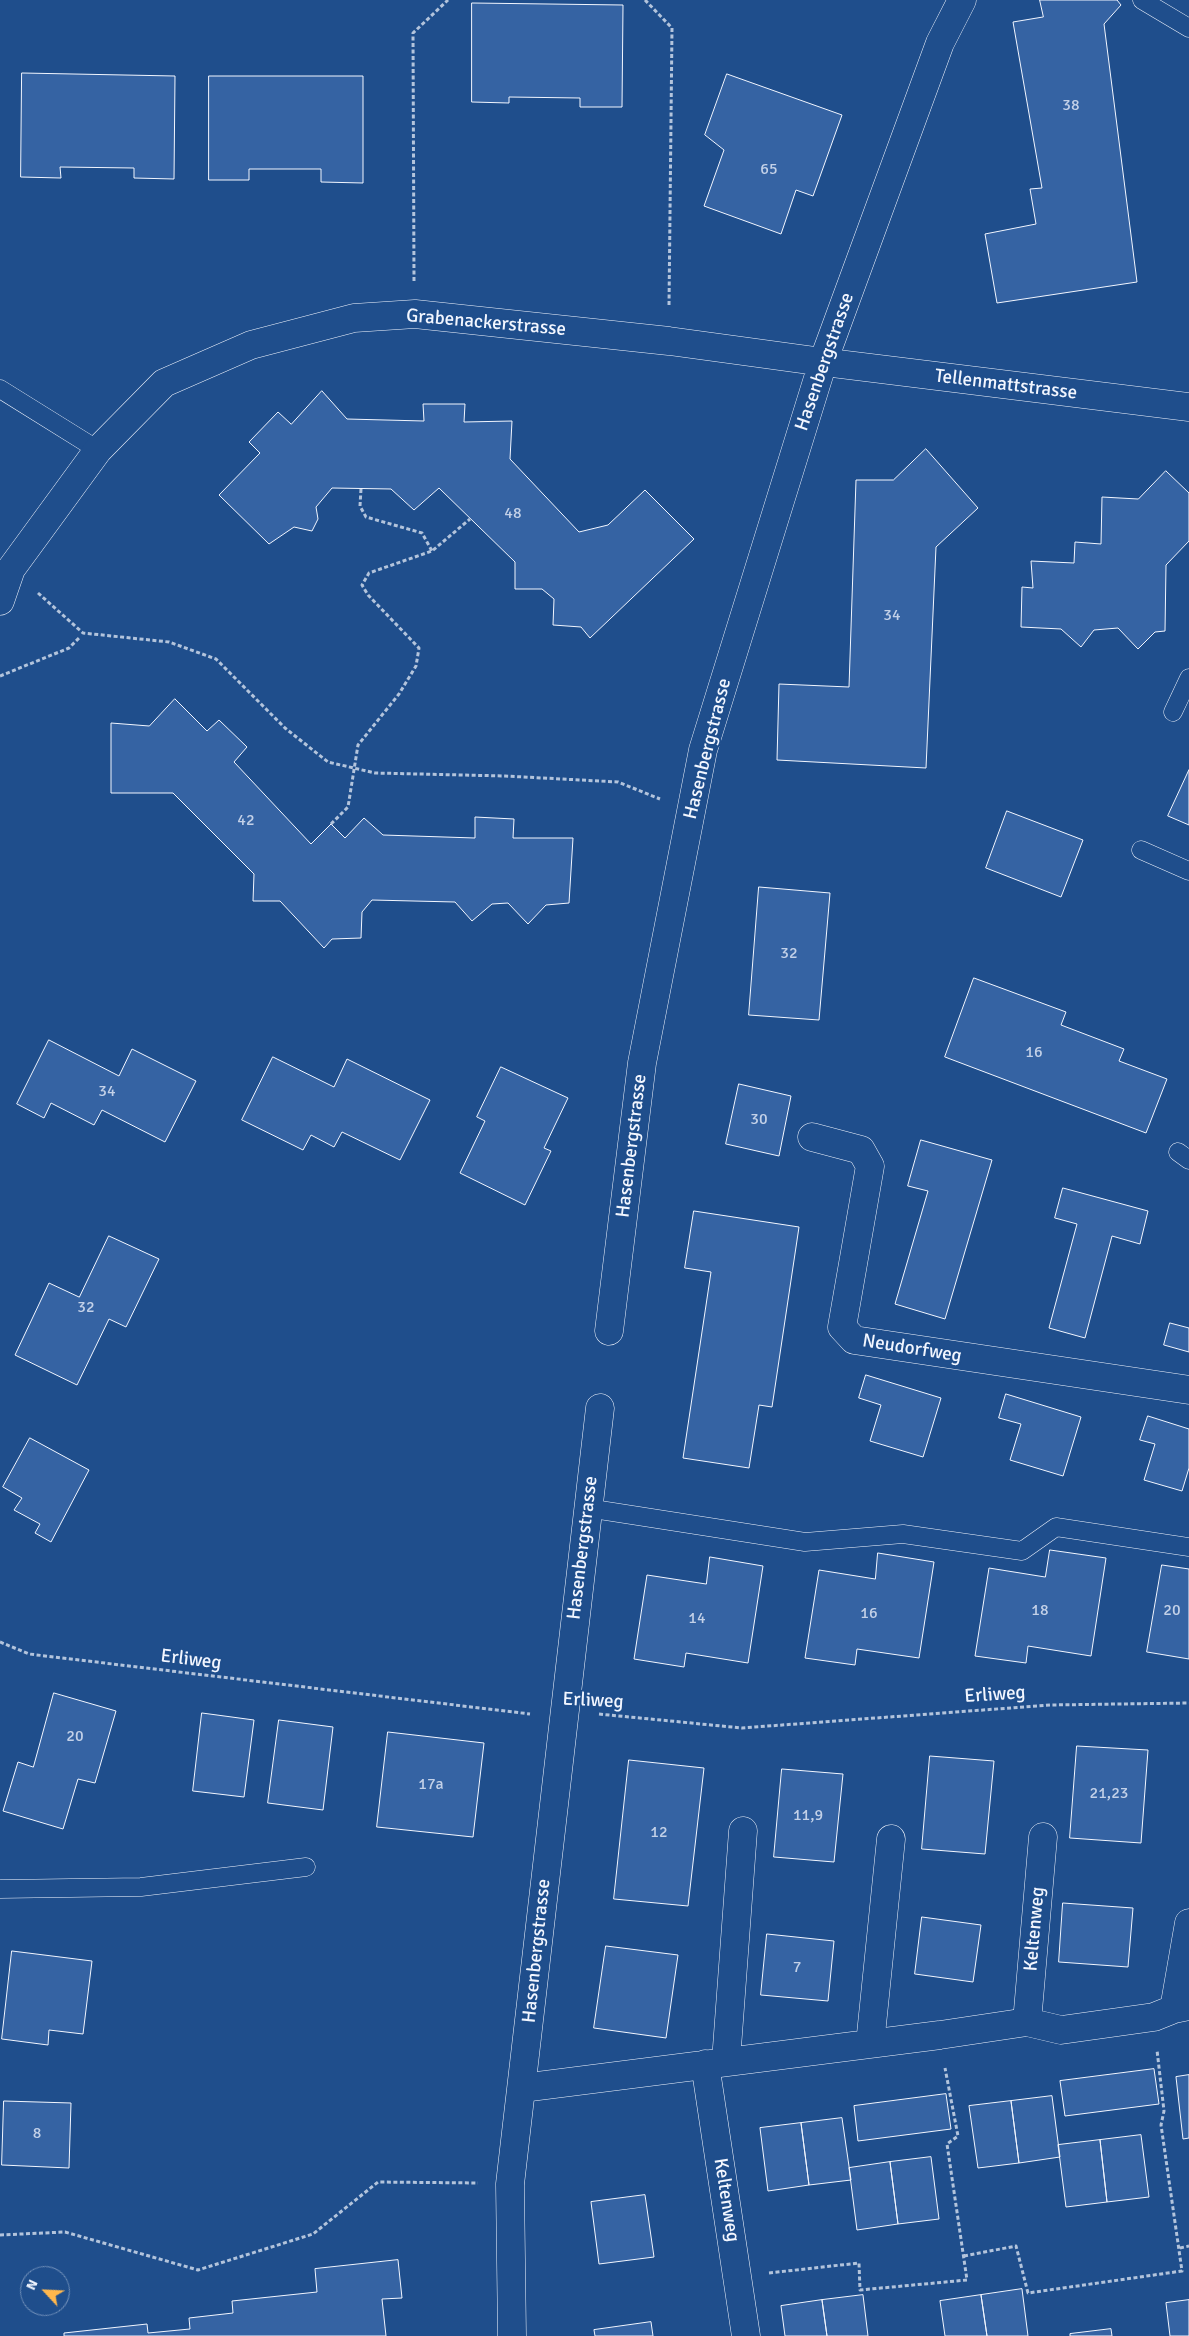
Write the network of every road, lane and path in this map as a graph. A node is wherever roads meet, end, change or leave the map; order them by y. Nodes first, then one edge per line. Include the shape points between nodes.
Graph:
1 (448, 0) edge
2 (645, 0) edge
3 (962, 0) edge
4 (1142, 0) edge
5 (1189, 28) edge
6 (415, 314) junction
7 (669, 340) junction
8 (822, 362) junction
9 (0, 389) edge
10 (1189, 407) edge
11 (98, 450) junction
12 (361, 488) dead end
13 (470, 519) dead end
14 (432, 551) junction
15 (11, 568) junction
16 (0, 601) edge
17 (80, 637) dead end
18 (0, 676) edge
19 (1189, 678) edge
20 (1173, 712) dead end
21 (353, 768) junction
22 (691, 810) junction
23 (331, 824) dead end
24 (1141, 850) dead end
25 (1189, 871) edge
26 (812, 1137) dead end
27 (609, 1331) dead end
28 (1189, 1390) edge
29 (600, 1408) dead end
30 (587, 1508) junction
31 (1189, 1547) edge
32 (0, 1642) edge
33 (1189, 1703) edge
34 (563, 1712) junction
35 (743, 1831) dead end
36 (1043, 1837) dead end
37 (891, 1838) dead end
38 (306, 1867) dead end
39 (0, 1889) edge
40 (1189, 1923) edge
41 (1172, 2011) edge
42 (1027, 2022) junction
43 (940, 2035) junction
44 (870, 2044) junction
45 (716, 2063) junction
46 (522, 2088) junction
47 (510, 2184) junction
48 (0, 2235) edge
49 (1189, 2246) edge
50 (1180, 2248) junction
51 (964, 2256) junction
52 (737, 2276) junction
53 (512, 2336) edge
54 (746, 2336) edge

1 - 6 path via 413,33
2 - 7 path via 672,28
3 - 8 street, Hasenbergstrasse via 940,43
4 - 5 lane
6 - 7 street, Grabenackerstrasse
6 - 11 street, Grabenackerstrasse via 354,318 243,348 164,383
7 - 8 street, Grabenackerstrasse
8 - 10 street, Tellenmattstrasse
8 - 22 street, Hasenbergstrasse via 703,750
9 - 11 lane
11 - 15 street, Grabenackerstrasse
12 - 14 path via 360,506 366,517 422,533
13 - 14 path
14 - 21 path via 369,573 362,585 419,648 416,666 399,694 358,745
15 - 16 street, Grabenackerstrasse
15 - 21 path via 83,633 169,642 216,659 285,728 328,762
17 - 18 path via 69,648
19 - 20 lane
21 - 22 path via 375,773 618,782
21 - 23 path via 348,807
22 - 27 street, Hasenbergstrasse via 642,1063
24 - 25 lane
26 - 28 street, Neudorfweg via 861,1150 870,1166 842,1327 854,1340
29 - 30 street, Hasenbergstrasse
30 - 31 lane via 805,1542 903,1534 1022,1551 1056,1527
30 - 34 street, Hasenbergstrasse
32 - 34 path, Erliweg via 29,1654 531,1714
33 - 34 path, Erliweg via 1050,1705 742,1728
34 - 46 street, Hasenbergstrasse
35 - 45 street, Keltenweg
36 - 42 street, Keltenweg
37 - 44 street
38 - 39 lane via 141,1887
40 - 41 street
41 - 42 street via 1061,2030
41 - 50 path via 1161,2125
42 - 43 street
43 - 44 street
43 - 51 path via 958,2136 947,2144
44 - 45 street
45 - 46 street
45 - 52 street, Keltenweg
46 - 47 street, Hasenbergstrasse
47 - 48 path via 378,2182 313,2234 198,2270 65,2232
47 - 53 street, Hasenbergstrasse
49 - 50 path
50 - 51 path via 1182,2271 1028,2293 1016,2246
51 - 52 path via 967,2280 860,2290 859,2264
52 - 54 street, Keltenweg

